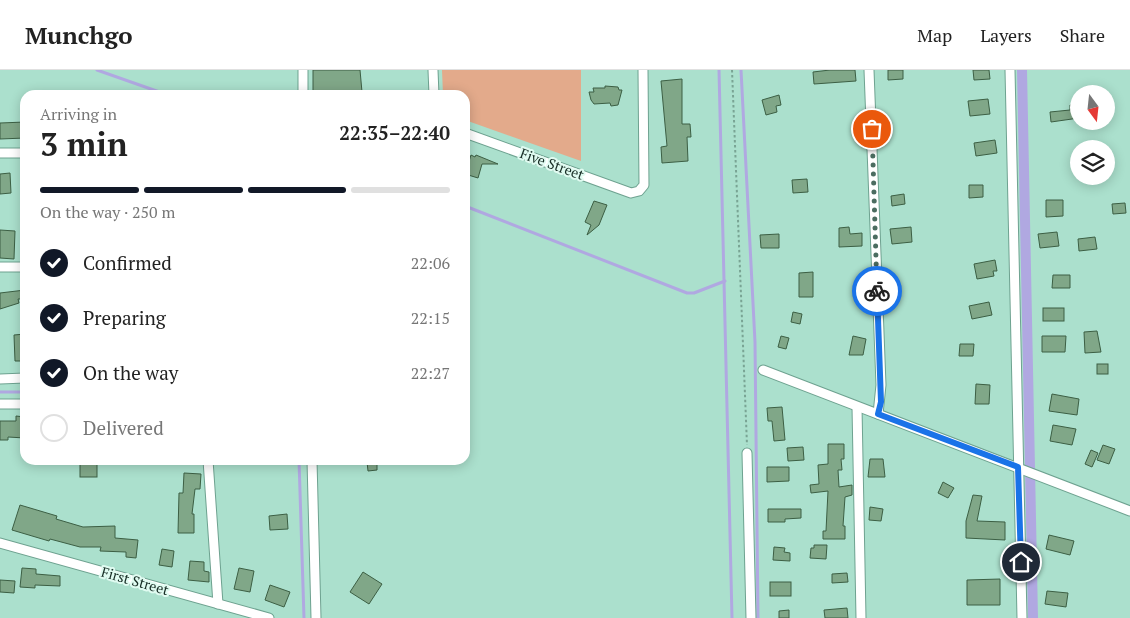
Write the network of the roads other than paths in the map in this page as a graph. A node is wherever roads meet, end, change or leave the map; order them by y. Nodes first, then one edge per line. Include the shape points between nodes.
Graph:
1 (303, 70) edge
2 (433, 70) edge
3 (642, 70) edge
4 (869, 70) edge
5 (1010, 70) edge
6 (303, 90) edge
7 (434, 90) edge
8 (470, 135) edge
9 (0, 153) edge
10 (20, 153) edge
11 (0, 267) edge
12 (20, 267) edge
13 (763, 370) dead end
14 (20, 378) edge
15 (0, 379) edge
16 (0, 404) edge
17 (20, 404) edge
18 (857, 407) junction
19 (878, 414) junction
20 (747, 454) road end
21 (208, 465) edge
22 (312, 465) edge
23 (1018, 467) junction
24 (1130, 511) edge
25 (0, 543) edge
26 (218, 604) junction
27 (269, 618) edge
28 (316, 618) edge
29 (751, 618) edge
30 (861, 618) edge
31 (1022, 618) edge

1 - 6 street
2 - 7 street
3 - 8 street, Five Street via 644,184 639,191 631,193
4 - 19 street via 881,402
5 - 23 street
9 - 10 street
11 - 12 street
13 - 18 street
14 - 15 street
16 - 17 street
18 - 19 street
18 - 30 street
19 - 23 street
20 - 29 street
21 - 26 street
22 - 28 street
23 - 24 street
23 - 31 street
25 - 26 street, First Street
26 - 27 street, First Street

